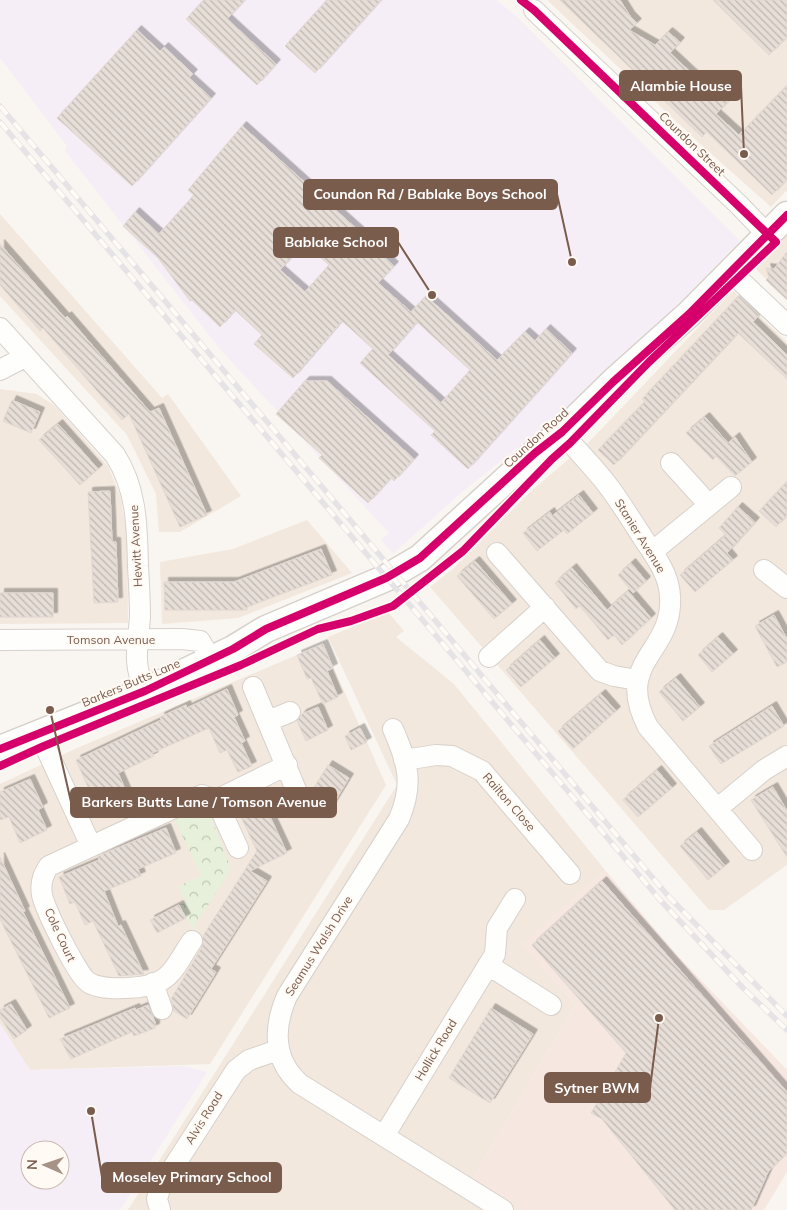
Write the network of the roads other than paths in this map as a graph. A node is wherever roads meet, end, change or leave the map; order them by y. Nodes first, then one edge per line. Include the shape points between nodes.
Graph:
1 (534, 10) dead end
2 (787, 215) edge
3 (768, 235) junction
4 (731, 272) junction
5 (787, 325) edge
6 (0, 328) edge
7 (25, 357) junction
8 (0, 370) edge
9 (562, 432) junction
10 (671, 463) dead end
11 (731, 487) dead end
12 (708, 505) junction
13 (652, 552) junction
14 (497, 553) dead end
15 (764, 570) dead end
16 (787, 588) edge
17 (545, 607) junction
18 (266, 630) joint
19 (0, 640) edge
20 (138, 640) junction
21 (489, 657) dead end
22 (211, 659) junction
23 (637, 680) junction
24 (253, 687) dead end
25 (145, 691) junction
26 (290, 712) dead end
27 (268, 722) junction
28 (393, 729) dead end
29 (39, 733) junction
30 (0, 749) edge
31 (787, 756) edge
32 (404, 760) junction
33 (287, 765) junction
34 (299, 797) dead end
35 (216, 800) junction
36 (718, 808) junction
37 (91, 846) junction
38 (238, 848) dead end
39 (752, 850) dead end
40 (570, 874) dead end
41 (515, 899) dead end
42 (192, 941) dead end
43 (488, 965) junction
44 (152, 983) junction
45 (551, 1005) dead end
46 (162, 1008) dead end
47 (278, 1050) junction
48 (384, 1136) junction
49 (160, 1210) edge
50 (503, 1210) edge

1 - 3 street, Coundon Street
2 - 3 street, Coundon Road
3 - 4 street, Coundon Road
4 - 5 street
4 - 9 street, Coundon Road
6 - 7 street, Hewitt Avenue
7 - 8 street
7 - 20 street, Hewitt Avenue via 115,455 126,472 137,521
9 - 13 street, Stanier Avenue via 609,487
9 - 18 street, Coundon Road via 420,558 357,592
10 - 12 street
11 - 12 street
12 - 13 street
13 - 23 street, Stanier Avenue via 665,573 670,596 669,612 660,640 644,662
14 - 17 street
15 - 16 street
17 - 21 street
17 - 23 street via 600,671
18 - 22 street, Barkers Butts Lane
19 - 20 street, Tomson Avenue
20 - 22 street, Tomson Avenue via 200,641
20 - 25 street, Hewitt Avenue via 137,674
22 - 25 street, Barkers Butts Lane
23 - 36 street, Stanier Avenue via 636,698 648,727
24 - 27 street
25 - 29 street, Barkers Butts Lane
26 - 27 street
27 - 33 street
28 - 32 street, Seamus Walsh Drive
29 - 30 street, Barkers Butts Lane
29 - 37 street
31 - 36 street via 764,770
32 - 40 street, Railton Close via 452,756 482,771
32 - 47 street, Seamus Walsh Drive via 409,787 399,819 287,996 277,1025
33 - 34 street
33 - 35 street
35 - 37 street, Cole Court via 202,795
35 - 38 street
36 - 39 street, Stanier Avenue
37 - 44 street, Cole Court via 49,866 43,874 42,895 77,970 88,982 115,988
41 - 43 street, Hollick Road via 497,928 495,954
42 - 44 street, Cole Court via 167,976
43 - 45 street
43 - 48 street, Hollick Road
44 - 46 street
47 - 48 street, Seamus Walsh Drive via 290,1075 300,1084
47 - 49 street, Alvis Road via 249,1060 230,1077 160,1188 157,1199
48 - 50 street, Seamus Walsh Drive

